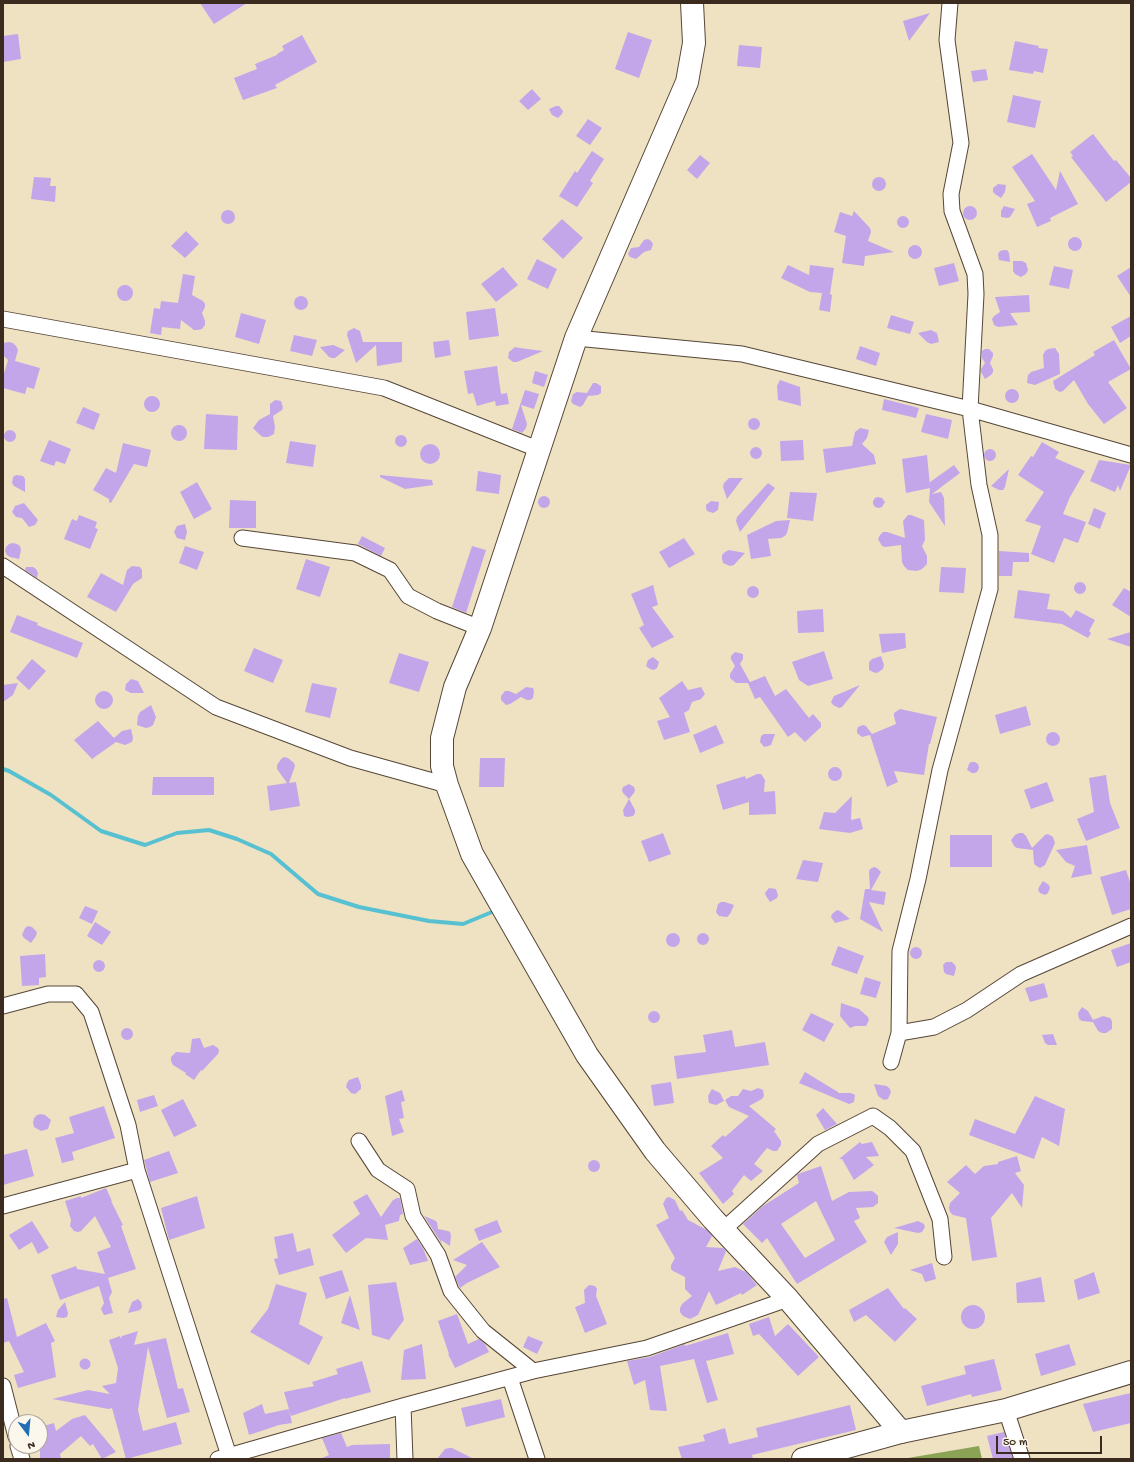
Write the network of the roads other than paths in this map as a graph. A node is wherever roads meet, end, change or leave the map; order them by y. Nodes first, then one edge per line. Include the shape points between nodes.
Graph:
1 (692, 3) edge
2 (950, 3) edge
3 (3, 319) edge
4 (576, 338) junction
5 (970, 409) junction
6 (540, 450) junction
7 (1131, 455) edge
8 (242, 538) dead end
9 (3, 566) edge
10 (480, 628) junction
11 (447, 785) junction
12 (1131, 926) edge
13 (3, 1006) edge
14 (899, 1033) junction
15 (891, 1062) dead end
16 (359, 1142) dead end
17 (137, 1170) junction
18 (3, 1206) edge
19 (723, 1230) junction
20 (944, 1257) dead end
21 (788, 1299) junction
22 (533, 1371) junction
23 (1131, 1372) edge
24 (510, 1378) junction
25 (3, 1386) edge
26 (403, 1406) junction
27 (1006, 1410) junction
28 (10, 1414) edge
29 (901, 1432) junction
30 (226, 1458) edge
31 (405, 1459) edge
32 (537, 1459) edge
33 (803, 1459) edge
34 (1022, 1459) edge

1 - 4 main road via 694,43 687,82
2 - 5 street via 947,40 961,143 951,194 952,212 976,274
3 - 6 street via 384,388
4 - 5 street via 742,354
4 - 6 main road
5 - 7 street
5 - 14 street via 980,485 990,535 990,590 940,770 918,879 900,951
6 - 10 main road
8 - 10 street via 355,552 390,570 408,596
9 - 11 street via 216,707 350,758
10 - 11 main road via 455,687 442,738 442,766
11 - 19 main road via 472,854 587,1055 654,1151
12 - 14 street via 1021,974 967,1010 934,1027
13 - 17 street via 48,994 76,994 91,1012 128,1125
14 - 15 street
16 - 22 street via 378,1170 407,1189 413,1216 438,1255 451,1290 483,1331
17 - 18 street
17 - 30 street
19 - 20 street via 818,1144 873,1116 890,1128 913,1151 940,1219
19 - 21 main road
21 - 22 street via 647,1348
21 - 29 main road
22 - 24 street
23 - 27 main road
24 - 26 street
24 - 32 street
25 - 28 street
26 - 30 street
26 - 31 street
27 - 29 main road
27 - 34 street
29 - 33 main road

